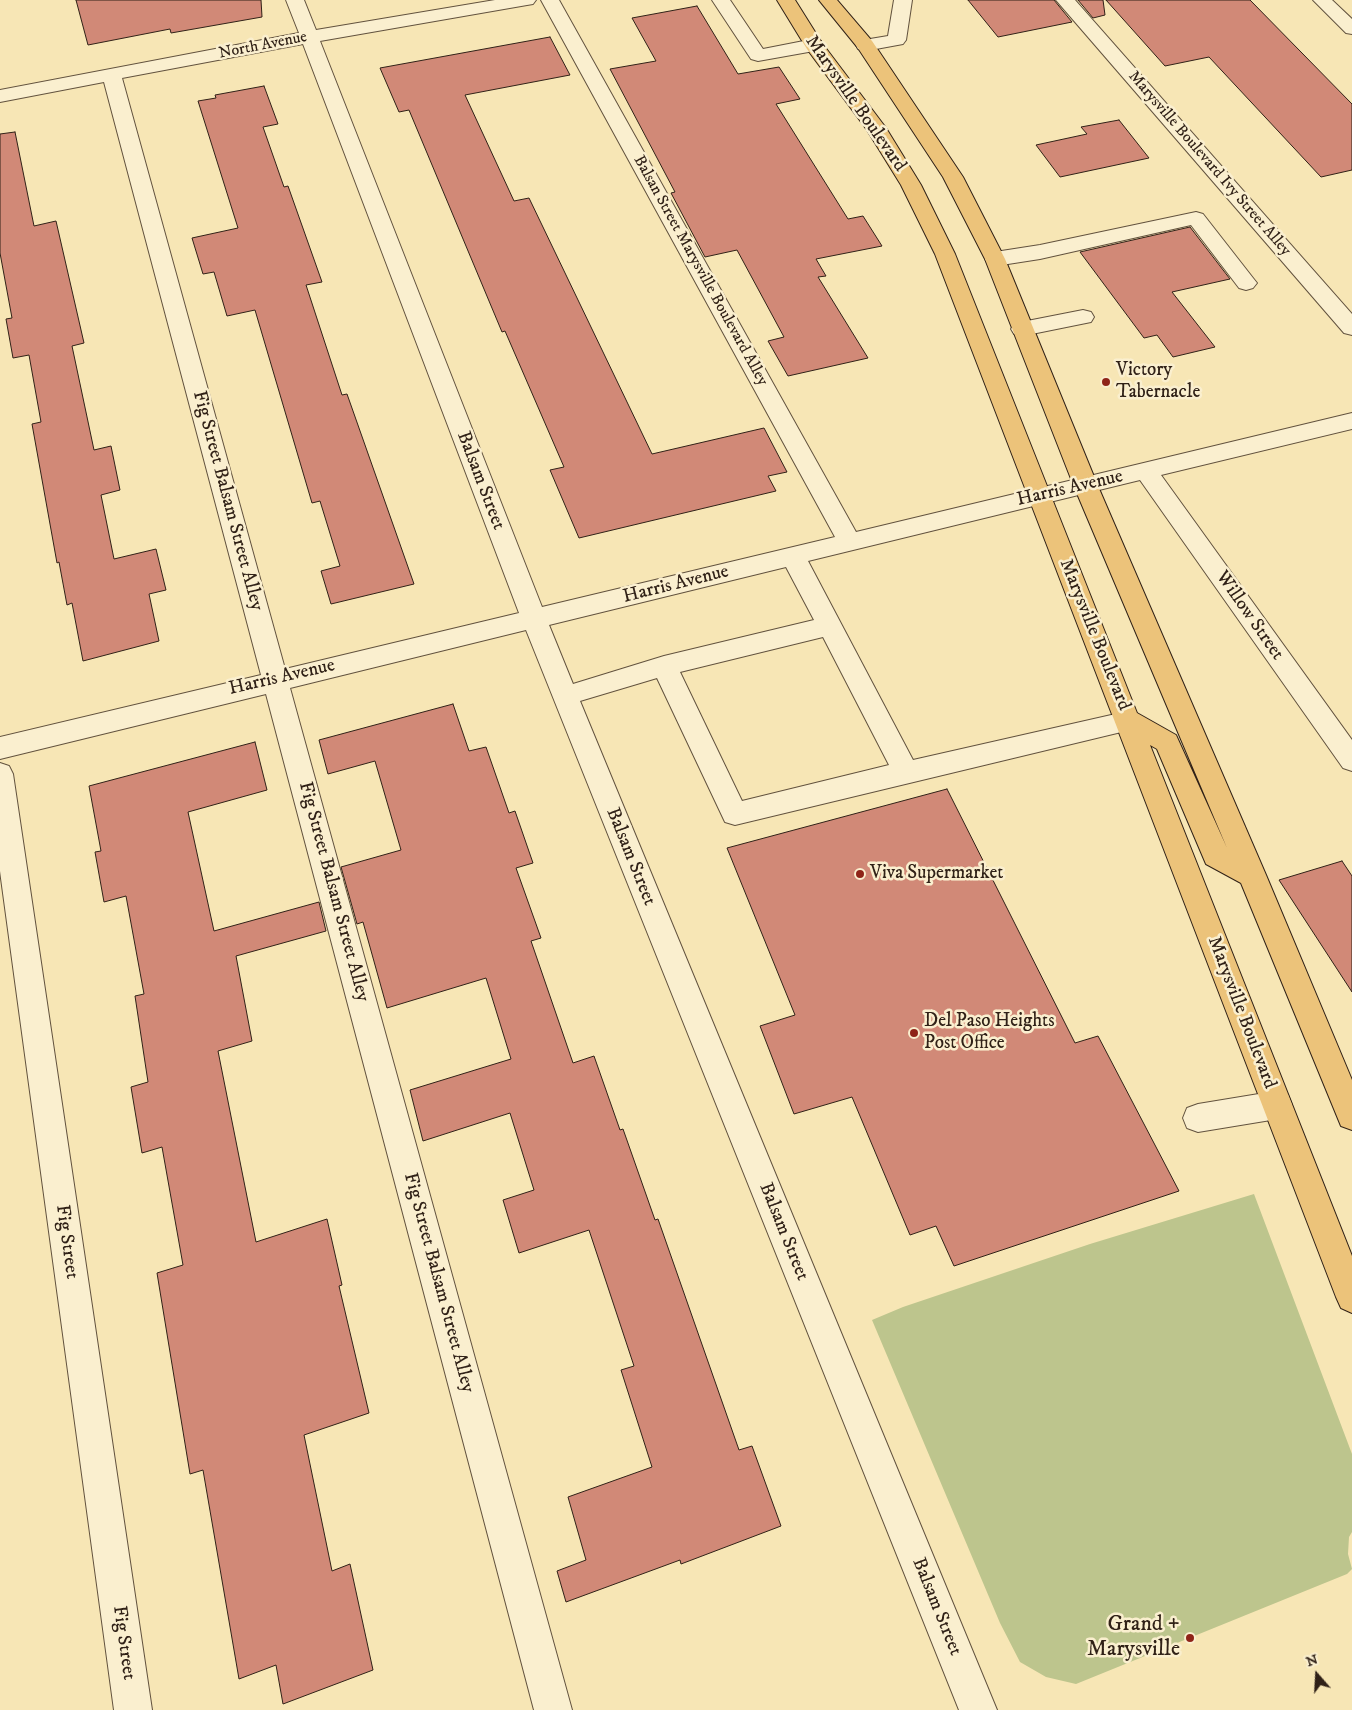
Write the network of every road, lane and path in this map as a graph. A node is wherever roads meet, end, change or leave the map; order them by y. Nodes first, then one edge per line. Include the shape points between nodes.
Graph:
1 (295, 0) edge
2 (527, 0) edge
3 (550, 0) edge
4 (721, 0) edge
5 (786, 0) edge
6 (828, 0) edge
7 (903, 0) edge
8 (1065, 0) edge
9 (1322, 0) edge
10 (1352, 29) edge
11 (309, 37) junction
12 (814, 45) junction
13 (865, 45) junction
14 (112, 75) junction
15 (0, 96) edge
16 (995, 259) junction
17 (1246, 283) dead end
18 (1083, 317) dead end
19 (1352, 328) edge
20 (1022, 329) junction
21 (1352, 421) edge
22 (1146, 471) junction
23 (1085, 484) junction
24 (1038, 496) junction
25 (850, 542) junction
26 (793, 556) junction
27 (534, 619) junction
28 (829, 626) junction
29 (664, 666) junction
30 (275, 680) junction
31 (565, 696) junction
32 (1128, 721) junction
33 (0, 748) edge
34 (1352, 760) edge
35 (906, 772) junction
36 (0, 774) edge
37 (1252, 875) junction
38 (1277, 1105) junction
39 (1352, 1116) edge
40 (1198, 1118) dead end
41 (1352, 1297) edge
42 (133, 1710) edge
43 (553, 1710) edge
44 (978, 1710) edge

1 - 11 street, Balsam Street
2 - 11 street, North Avenue
3 - 25 street, Balsan Street Marysville Boulevard Alley
4 - 12 street via 758,55
5 - 12 main road, Marysville Boulevard
6 - 13 main road, Marysville Boulevard
7 - 13 street via 897,40
8 - 19 street, Marysville Boulevard Ivy Street Alley
9 - 10 street
11 - 14 street, North Avenue
11 - 27 street, Balsam Street
12 - 24 main road, Marysville Boulevard via 876,128 919,201 945,254
13 - 16 main road, Marysville Boulevard via 953,177
14 - 15 street, North Avenue
14 - 30 street, Fig Street Balsam Street Alley
16 - 17 street via 1196,218
16 - 20 main road, Marysville Boulevard
18 - 20 street
20 - 23 main road, Marysville Boulevard
21 - 22 street, Harris Avenue
22 - 23 street, Harris Avenue
22 - 34 street, Willow Street
23 - 24 street, Harris Avenue
23 - 37 main road, Marysville Boulevard
24 - 25 street, Harris Avenue
24 - 32 main road, Marysville Boulevard
25 - 26 street, Harris Avenue
26 - 27 street, Harris Avenue
26 - 28 street
27 - 30 street, Harris Avenue
27 - 31 street, Balsam Street
28 - 29 street
28 - 35 street
29 - 31 street
29 - 35 street via 735,814
30 - 33 street, Harris Avenue
30 - 43 street, Fig Street Balsam Street Alley
31 - 44 street, Balsam Street
32 - 35 street
32 - 37 main road via 1168,742 1216,856
32 - 38 main road, Marysville Boulevard
36 - 42 street, Fig Street
37 - 39 main road, Marysville Boulevard
38 - 40 street
38 - 41 main road, Marysville Boulevard

